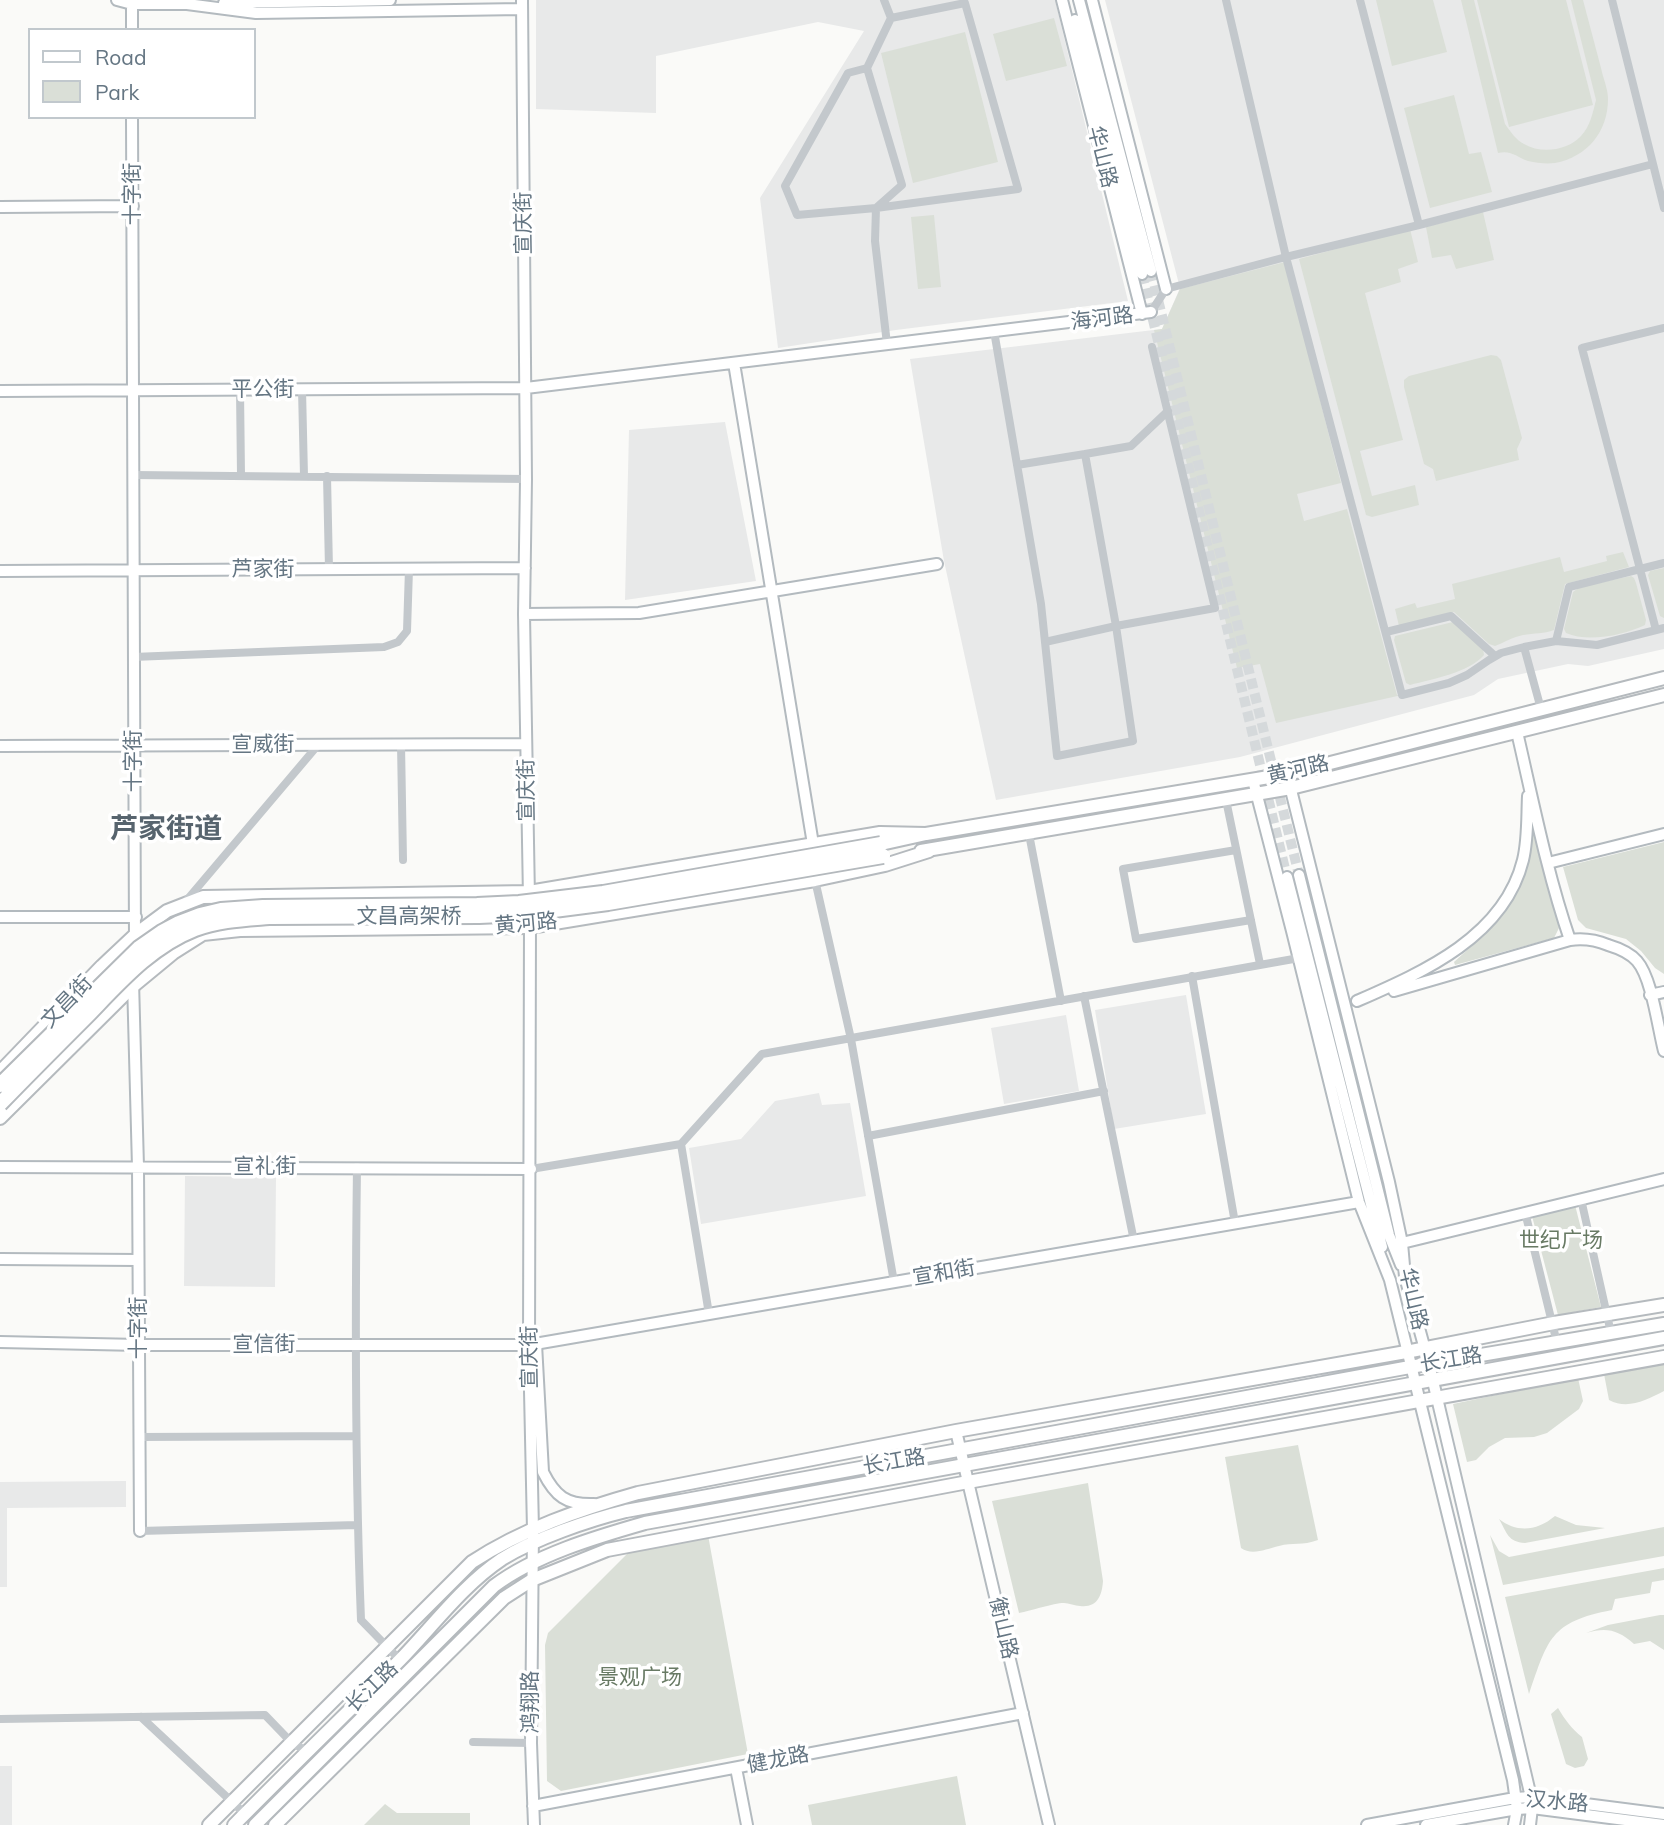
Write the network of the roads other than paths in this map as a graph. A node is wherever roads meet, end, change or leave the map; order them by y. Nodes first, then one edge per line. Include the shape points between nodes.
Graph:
1 (117, 0) edge
2 (390, 0) edge
3 (884, 0) edge
4 (1062, 0) edge
5 (1069, 0) edge
6 (1079, 0) edge
7 (1092, 0) edge
8 (1226, 0) edge
9 (1360, 0) edge
10 (1612, 0) edge
11 (132, 2) edge
12 (187, 4) junction
13 (522, 5) edge
14 (891, 18) junction
15 (132, 28) edge
16 (867, 68) junction
17 (132, 119) edge
18 (1653, 164) junction
19 (133, 206) junction
20 (0, 207) edge
21 (877, 208) junction
22 (1664, 208) edge
23 (1419, 225) junction
24 (1286, 257) junction
25 (1167, 289) junction
26 (1146, 313) junction
27 (1664, 328) edge
28 (994, 331) junction
29 (887, 344) junction
30 (1152, 347) dead end
31 (734, 363) junction
32 (526, 388) junction
33 (302, 389) junction
34 (133, 390) junction
35 (240, 390) junction
36 (0, 391) edge
37 (1168, 411) junction
38 (1085, 454) junction
39 (1017, 465) junction
40 (134, 475) junction
41 (241, 475) junction
42 (304, 476) junction
43 (327, 476) junction
44 (526, 479) junction
45 (937, 564) dead end
46 (1664, 564) edge
47 (525, 568) junction
48 (329, 569) junction
49 (409, 569) junction
50 (1640, 569) junction
51 (134, 570) junction
52 (0, 571) edge
53 (772, 592) junction
54 (524, 614) junction
55 (1116, 626) junction
56 (1660, 629) edge
57 (1386, 632) junction
58 (1045, 642) junction
59 (1556, 642) junction
60 (1524, 647) junction
61 (1495, 656) junction
62 (134, 657) junction
63 (1664, 678) edge
64 (1664, 695) edge
65 (1541, 709) junction
66 (1517, 732) junction
67 (401, 744) junction
68 (526, 744) junction
69 (318, 745) junction
70 (0, 746) edge
71 (134, 746) junction
72 (1287, 774) junction
73 (1252, 780) junction
74 (1529, 783) junction
75 (1291, 788) junction
76 (1256, 795) junction
77 (1226, 800) junction
78 (926, 834) junction
79 (1029, 834) junction
80 (1664, 834) edge
81 (813, 844) junction
82 (1236, 849) junction
83 (882, 850) junction
84 (929, 851) junction
85 (403, 860) dead end
86 (1548, 863) junction
87 (815, 880) junction
88 (529, 892) junction
89 (184, 903) junction
90 (0, 917) edge
91 (136, 918) junction
92 (1251, 920) junction
93 (530, 927) junction
94 (136, 934) junction
95 (1570, 940) junction
96 (1299, 958) junction
97 (1260, 964) junction
98 (1192, 976) junction
99 (133, 986) junction
100 (1664, 992) edge
101 (1650, 995) junction
102 (1084, 996) junction
103 (1061, 1001) junction
104 (1357, 1001) junction
105 (1344, 1005) junction
106 (851, 1039) junction
107 (1664, 1051) edge
108 (0, 1072) edge
109 (0, 1085) edge
110 (1104, 1091) junction
111 (0, 1104) edge
112 (0, 1118) edge
113 (868, 1136) junction
114 (681, 1144) junction
115 (0, 1167) edge
116 (138, 1167) junction
117 (357, 1167) junction
118 (531, 1169) junction
119 (1664, 1179) edge
120 (1581, 1199) junction
121 (1359, 1202) junction
122 (1525, 1213) junction
123 (1235, 1223) junction
124 (1134, 1241) junction
125 (1402, 1243) junction
126 (0, 1259) edge
127 (138, 1260) junction
128 (1405, 1277) junction
129 (1390, 1280) junction
130 (894, 1282) junction
131 (1664, 1305) edge
132 (709, 1314) junction
133 (1607, 1314) junction
134 (1553, 1323) junction
135 (1664, 1324) edge
136 (1611, 1333) junction
137 (1664, 1338) edge
138 (0, 1342) edge
139 (1557, 1343) junction
140 (139, 1345) junction
141 (533, 1345) junction
142 (354, 1346) junction
143 (1424, 1348) junction
144 (1406, 1352) junction
145 (1664, 1357) edge
146 (1429, 1364) junction
147 (1410, 1367) junction
148 (1432, 1380) junction
149 (1415, 1383) junction
150 (1436, 1398) junction
151 (1419, 1400) junction
152 (956, 1431) junction
153 (356, 1436) junction
154 (140, 1437) junction
155 (961, 1450) junction
156 (964, 1465) junction
157 (968, 1482) junction
158 (600, 1504) junction
159 (357, 1525) junction
160 (533, 1530) junction
161 (140, 1531) joint
162 (532, 1544) junction
163 (532, 1562) junction
164 (532, 1580) junction
165 (387, 1647) junction
166 (400, 1660) junction
167 (1023, 1713) junction
168 (141, 1717) junction
169 (0, 1719) edge
170 (292, 1742) junction
171 (472, 1742) dead end
172 (531, 1743) junction
173 (307, 1751) junction
174 (736, 1768) junction
175 (232, 1801) junction
176 (1532, 1802) junction
177 (1516, 1803) junction
178 (533, 1806) junction
179 (245, 1814) junction
180 (1664, 1814) edge
181 (209, 1825) edge
182 (234, 1825) edge
183 (255, 1825) edge
184 (275, 1825) edge
185 (534, 1825) edge
186 (747, 1825) edge
187 (1049, 1825) edge
188 (1367, 1825) edge
189 (1426, 1825) edge
190 (1514, 1825) edge
191 (1530, 1825) edge
192 (1664, 1825) edge

1 - 11 street
2 - 12 street
3 - 14 street
4 - 26 street, 华山路
5 - 6 street, 华山路 via 1146,273
7 - 25 street
8 - 24 street
9 - 23 street
10 - 18 street
11 - 12 street
11 - 15 street
12 - 13 street via 256,13
13 - 32 street, 宣庆街
14 - 16 street
14 - 21 street via 965,3 1018,189
16 - 21 street via 902,185
16 - 21 street via 848,73 785,186 797,215
17 - 19 street, 十字街
18 - 22 street
18 - 23 street
19 - 20 street
19 - 34 street, 十字街
21 - 29 street via 875,241
23 - 24 street
24 - 25 street
24 - 57 street
25 - 26 street, 海河路
26 - 28 street, 海河路
27 - 50 street via 1582,348
28 - 29 street, 海河路
28 - 39 street
29 - 31 street, 海河路
30 - 37 street
31 - 32 street, 海河路
31 - 53 street
32 - 33 street, 平公街
32 - 44 street, 宣庆街
33 - 35 street, 平公街
33 - 42 street
34 - 35 street, 平公街
34 - 36 street, 平公街
34 - 40 street, 十字街
35 - 41 street
37 - 38 street via 1131,446
37 - 55 street via 1215,608
38 - 39 street
38 - 55 street
39 - 58 street
40 - 41 street
40 - 51 street, 十字街
41 - 42 street
42 - 43 street
43 - 44 street
43 - 48 street
44 - 47 street, 宣庆街
45 - 53 street
46 - 50 street
47 - 49 street, 芦家街
47 - 54 street, 宣庆街
48 - 49 street, 芦家街
48 - 51 street, 芦家街
49 - 62 street via 407,631 398,642 384,647
50 - 56 street
50 - 59 street via 1569,587
51 - 52 street, 芦家街
51 - 62 street, 十字街
53 - 54 street via 639,613
53 - 81 street
54 - 68 street, 宣庆街
55 - 58 street
55 - 58 street via 1133,741 1057,756
56 - 59 street via 1597,645
57 - 61 street via 1451,616
57 - 61 street via 1402,695 1449,683
59 - 60 street
60 - 61 street
60 - 65 street
62 - 71 street, 十字街
63 - 65 main road, 黄河路
64 - 66 main road, 黄河路
65 - 72 main road, 黄河路
66 - 74 street
66 - 75 main road, 黄河路
67 - 68 street, 宣威街
67 - 69 street, 宣威街
67 - 85 street
68 - 88 street, 宣庆街
69 - 71 street, 宣威街
69 - 89 street
70 - 71 street, 宣威街
71 - 91 street, 十字街
72 - 73 main road, 黄河路
72 - 75 street, 华山路
73 - 76 street, 华山路
73 - 78 main road, 黄河路
74 - 86 street
74 - 104 street via 1523,859 1503,903 1453,953
75 - 76 main road, 黄河路
75 - 105 street, 华山路
76 - 77 main road, 黄河路
76 - 96 street, 华山路
77 - 79 main road, 黄河路
77 - 82 street
78 - 81 main road, 黄河路 via 880,833
78 - 83 main road, 黄河路
79 - 84 main road, 黄河路
79 - 103 street
80 - 86 street
81 - 88 main road, 黄河路
82 - 92 street
82 - 92 street via 1123,869 1136,939
83 - 84 main road, 黄河路
83 - 109 highway, 文昌高架桥, bridge via 519,903 263,907 200,915 139,948
83 - 111 highway, 文昌高架桥, bridge via 608,903 523,914 212,923 150,954
84 - 87 main road, 黄河路
86 - 95 street
87 - 93 main road, 黄河路
87 - 106 street
88 - 89 main road, 黄河路 via 203,897
88 - 93 street, 宣庆街
89 - 94 main road, 黄河路
90 - 91 street
91 - 94 street, 十字街
92 - 97 street
93 - 99 main road, 黄河路 via 203,934
93 - 118 street, 宣庆街
94 - 99 street, 十字街
94 - 108 main road, 文昌街
95 - 101 street via 1598,941 1631,956 1644,972
95 - 104 street
96 - 97 street
96 - 121 street, 华山路
97 - 98 street
98 - 102 street
98 - 123 street
99 - 112 main road, 文昌街
99 - 116 street, 十字街
100 - 101 street
101 - 107 street
102 - 103 street
102 - 110 street
103 - 106 street
104 - 105 street
105 - 125 street, 华山路
106 - 113 street
106 - 114 street via 762,1054
110 - 113 street
110 - 124 street
113 - 130 street
114 - 118 street
114 - 132 street
115 - 116 street, 宣礼街
116 - 117 street, 宣礼街
116 - 127 street, 十字街
117 - 118 street, 宣礼街
117 - 142 street
118 - 141 street, 宣庆街
119 - 120 street
120 - 122 street
120 - 133 street
121 - 123 street, 宣和街
121 - 129 street, 华山路
122 - 125 street
122 - 134 street
123 - 124 street, 宣和街
124 - 130 street, 宣和街
125 - 128 street, 华山路
126 - 127 street
127 - 140 street, 十字街
128 - 129 street via 1389,1235 1293,876
128 - 143 street, 华山路
129 - 144 street, 华山路
130 - 132 street, 宣和街
131 - 133 main road
132 - 141 street, 宣和街
133 - 134 main road
133 - 136 street
134 - 139 street
134 - 143 main road
135 - 136 main road, 长江路
136 - 139 main road, 长江路
137 - 148 main road, 长江路
138 - 140 street, 宣信街
139 - 146 main road, 长江路
140 - 142 street, 宣信街
140 - 154 street, 十字街
141 - 142 street, 宣信街
141 - 158 street via 543,1472 566,1500
141 - 160 street, 宣庆街
142 - 153 street
143 - 144 main road
143 - 146 street, 华山路
144 - 147 street, 华山路
144 - 152 main road
145 - 150 main road
146 - 147 main road, 长江路
146 - 148 street, 华山路
147 - 149 street, 华山路
147 - 155 main road, 长江路
148 - 149 main road, 长江路
148 - 150 street, 华山路
149 - 151 street, 华山路
149 - 156 main road, 长江路
150 - 151 main road
150 - 176 street, 华山路
151 - 157 main road
151 - 177 street, 华山路
152 - 155 street, 衡山路
152 - 158 main road
153 - 154 street
153 - 159 street
154 - 161 street, 十字街
155 - 156 street, 衡山路
155 - 162 main road, 长江路 via 626,1511
156 - 157 street, 衡山路
156 - 163 main road, 长江路 via 645,1523
157 - 164 main road via 607,1550
157 - 167 street, 衡山路
158 - 160 main road
159 - 161 street
159 - 165 street via 361,1620
160 - 162 street, 宣庆街
160 - 165 main road via 472,1562
162 - 163 street, 宣庆街
162 - 166 main road, 长江路 via 485,1573
163 - 164 street, 宣庆街
163 - 183 main road, 长江路 via 484,1596
164 - 172 street, 鸿翔路
164 - 184 main road via 494,1607
165 - 166 street
165 - 170 main road
166 - 173 main road, 长江路
167 - 174 street, 健龙路
167 - 187 street, 衡山路
168 - 169 street
168 - 170 street via 265,1715
168 - 175 street
170 - 173 street
170 - 175 main road
171 - 172 street
172 - 178 street, 鸿翔路
173 - 179 main road, 长江路
174 - 178 street, 健龙路
174 - 186 street
175 - 179 street
175 - 181 main road
176 - 177 street, 汉水路
176 - 180 street, 汉水路
176 - 191 street, 华山路
176 - 192 street, 汉水路
177 - 188 street, 汉水路
177 - 189 street, 汉水路
177 - 190 street, 华山路
178 - 185 street, 鸿翔路
179 - 182 main road, 长江路

